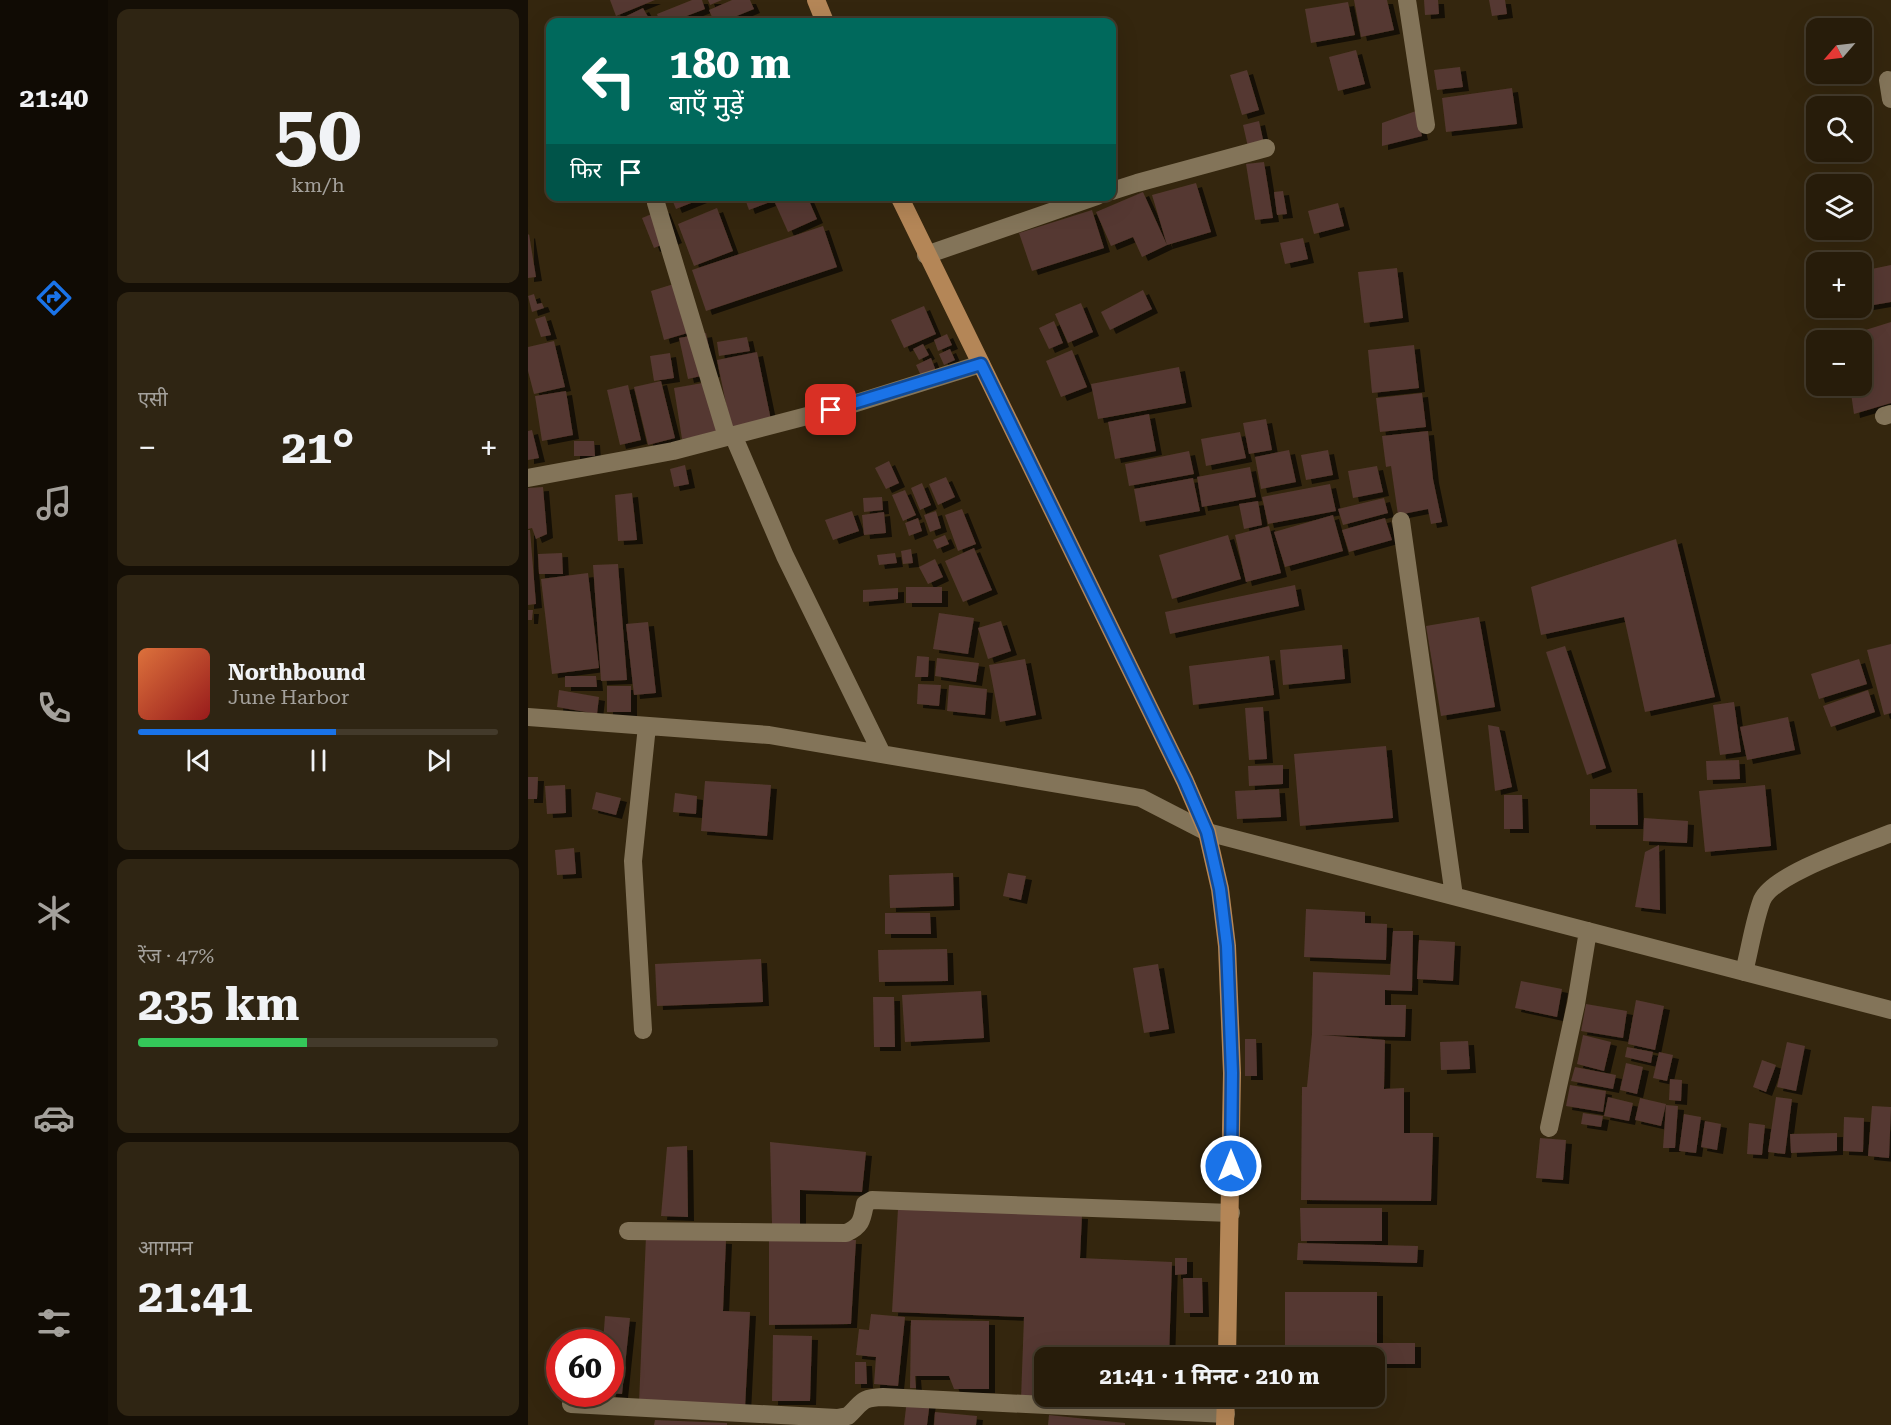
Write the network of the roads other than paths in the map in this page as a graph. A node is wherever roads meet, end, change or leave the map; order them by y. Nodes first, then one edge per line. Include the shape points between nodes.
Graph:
1 (816, 0) edge
2 (1407, 0) edge
3 (823, 18) edge
4 (1887, 80) dead end
5 (1891, 99) edge
6 (1426, 124) dead end
7 (1266, 148) dead end
8 (1116, 190) edge
9 (902, 201) edge
10 (1082, 201) edge
11 (656, 203) dead end
12 (926, 255) junction
13 (981, 364) junction
14 (730, 436) junction
15 (528, 478) edge
16 (1401, 521) dead end
17 (528, 717) edge
18 (647, 726) junction
19 (882, 754) junction
20 (1207, 832) junction
21 (1891, 833) edge
22 (1454, 896) junction
23 (1588, 931) junction
24 (1744, 972) junction
25 (1891, 1010) edge
26 (643, 1030) dead end
27 (1549, 1128) dead end
28 (1231, 1213) junction
29 (628, 1231) dead end
30 (1227, 1347) edge
31 (624, 1407) edge
32 (1225, 1412) edge

1 - 3 main road
2 - 6 street
4 - 5 street
7 - 8 street
9 - 12 main road
10 - 12 street
11 - 14 street
12 - 13 main road
13 - 14 street via 853,404
13 - 20 main road
14 - 15 street via 673,451
14 - 19 street via 784,556
16 - 22 street
17 - 18 street
18 - 19 street via 769,735
18 - 26 street via 633,861
19 - 20 street via 1141,798
20 - 22 street
20 - 28 main road via 1227,946 1232,1073
21 - 24 street via 1791,873 1776,885 1763,898
22 - 23 street
23 - 24 street
23 - 27 street
24 - 25 street
28 - 29 street via 872,1200 866,1204 856,1229 846,1233
28 - 30 main road
31 - 32 street via 837,1418 848,1416 861,1401 884,1397

